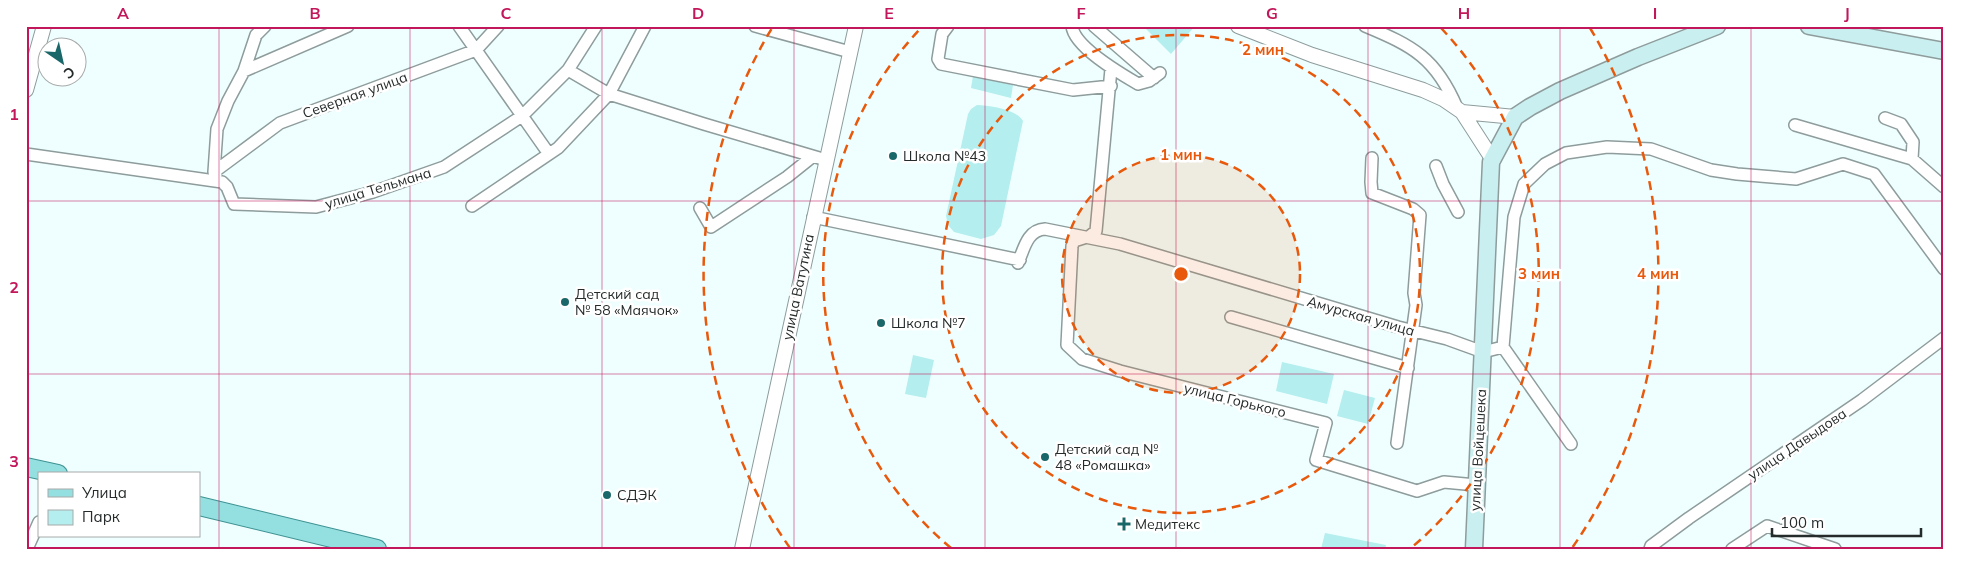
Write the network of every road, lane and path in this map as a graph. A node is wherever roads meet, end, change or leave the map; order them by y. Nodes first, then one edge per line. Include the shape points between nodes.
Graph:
1 (44, 26) edge
2 (265, 26) edge
3 (348, 26) edge
4 (459, 26) edge
5 (498, 26) edge
6 (596, 26) edge
7 (645, 26) edge
8 (755, 26) edge
9 (856, 26) edge
10 (948, 26) edge
11 (1072, 26) edge
12 (1094, 26) edge
13 (1238, 26) edge
14 (1364, 26) edge
15 (1717, 26) edge
16 (1809, 26) edge
17 (476, 50) junction
18 (1944, 51) edge
19 (850, 52) junction
20 (1111, 69) junction
21 (568, 70) junction
22 (244, 71) junction
23 (1110, 86) junction
24 (26, 90) edge
25 (609, 94) junction
26 (1460, 110) junction
27 (522, 116) junction
28 (1515, 117) junction
29 (1885, 118) dead end
30 (1795, 125) dead end
31 (26, 154) edge
32 (549, 154) junction
33 (812, 157) junction
34 (1372, 158) dead end
35 (1912, 159) junction
36 (826, 160) junction
37 (1493, 160) junction
38 (1436, 166) dead end
39 (214, 172) junction
40 (222, 182) junction
41 (1944, 187) edge
42 (472, 206) dead end
43 (700, 208) dead end
44 (1458, 212) dead end
45 (813, 217) junction
46 (1088, 238) junction
47 (1944, 270) edge
48 (1231, 317) dead end
49 (1413, 331) junction
50 (1944, 338) edge
51 (1503, 347) junction
52 (1483, 352) junction
53 (1408, 368) junction
54 (1397, 443) dead end
55 (1571, 444) dead end
56 (26, 467) edge
57 (51, 472) edge
58 (1476, 484) junction
59 (200, 506) edge
60 (38, 524) edge
61 (1737, 548) edge
62 (27, 549) edge
63 (377, 549) edge
64 (742, 549) edge
65 (1474, 549) edge
66 (1650, 549) edge
67 (1835, 549) edge

1 - 24 street
2 - 22 street via 256,35
3 - 22 street
4 - 17 street
5 - 17 street, Северная улица
6 - 21 street, улица Тельмана
7 - 25 street
8 - 19 street
9 - 19 street, улица Ватутина
10 - 23 street via 942,34 938,59 941,64 1073,90
11 - 20 street via 1078,40
12 - 20 street via 1157,76 1138,84
13 - 26 street via 1312,55 1423,90
14 - 26 street via 1412,48 1432,64
15 - 28 main road via 1560,92
16 - 18 main road
17 - 27 street
17 - 39 street, Северная улица via 280,123
19 - 36 street, улица Ватутина
20 - 23 street, улица Горького
21 - 25 street
21 - 27 street, улица Тельмана
22 - 39 street via 217,128
23 - 46 street, улица Горького via 1096,231
25 - 32 street
25 - 33 street
26 - 28 street
26 - 37 street
27 - 32 street
27 - 40 street, улица Тельмана via 444,167 373,192 316,207 234,204
28 - 37 main road, улица Войцешека
29 - 35 street via 1901,124 1913,142
30 - 35 street
31 - 40 street
32 - 42 street
33 - 36 street
33 - 43 street via 711,227
34 - 49 street via 1372,193 1413,209 1420,215
35 - 41 street
36 - 45 street, улица Ватутина
37 - 52 main road, улица Войцешека via 1490,162
38 - 44 street
39 - 40 street
45 - 46 street via 1019,261 1030,237 1039,229
45 - 64 street, улица Ватутина
46 - 49 street, Амурская улица via 1120,244
46 - 58 street, улица Горького via 1074,240 1072,246 1066,345 1082,359 1326,423 1316,460 1417,491 1444,482
47 - 51 street via 1874,174 1844,164 1796,179 1711,170 1651,149 1607,147 1566,153 1545,164 1524,184 1514,217
48 - 53 street
49 - 52 street, Амурская улица
49 - 53 street
50 - 66 street, улица Давыдова via 1862,400 1689,518
51 - 52 street
51 - 55 street
52 - 58 main road, улица Войцешека
53 - 54 street
56 - 57 main road
58 - 65 main road, улица Войцешека
59 - 63 main road
60 - 62 street
61 - 67 street via 1767,526

